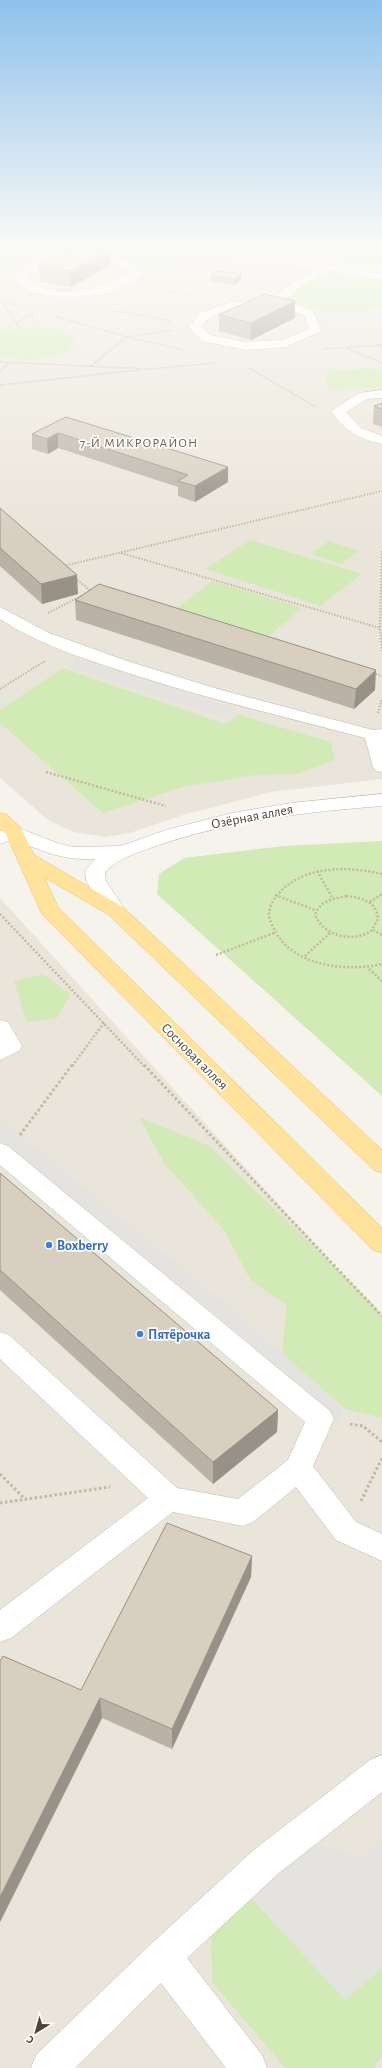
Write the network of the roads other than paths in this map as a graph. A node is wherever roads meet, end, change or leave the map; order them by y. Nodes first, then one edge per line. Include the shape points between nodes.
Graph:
1 (229, 343) edge
2 (286, 343) edge
3 (382, 394) edge
4 (382, 440) edge
5 (0, 612) edge
6 (377, 734) edge
7 (382, 767) edge
8 (382, 800) edge
9 (0, 819) edge
10 (7, 835) edge
11 (56, 849) junction
12 (126, 850) junction
13 (24, 857) junction
14 (116, 911) junction
15 (0, 1027) edge
16 (0, 1052) edge
17 (2, 1154) edge
18 (382, 1164) edge
19 (382, 1243) edge
20 (0, 1343) edge
21 (298, 1468) junction
22 (159, 1490) junction
23 (382, 1548) edge
24 (0, 1628) edge
25 (382, 1771) edge
26 (163, 1956) junction
27 (49, 2068) edge
28 (249, 2068) edge

1 - 2 street via 246,346
3 - 4 street via 364,396 338,411 350,428 368,437
5 - 6 street via 20,627 67,647 165,680
6 - 7 street
8 - 12 street, Озёрная аллея via 312,805 255,814 170,834
9 - 10 main road, Сосновая аллея
10 - 11 street
10 - 13 main road, Сосновая аллея
11 - 12 street via 89,854
11 - 13 street via 43,849
12 - 14 street via 101,863 95,872 96,881
13 - 14 main road
13 - 19 main road, Сосновая аллея via 49,910
14 - 18 main road
15 - 16 street via 11,1046
17 - 21 street via 320,1419
20 - 22 street
21 - 22 street via 243,1513
21 - 23 street via 346,1531
22 - 24 street
25 - 26 street via 267,1861
26 - 27 street
26 - 28 street

